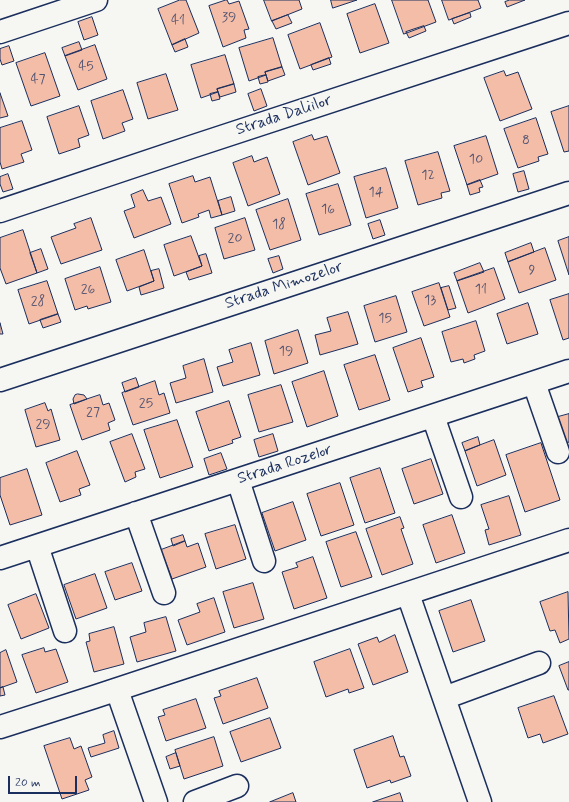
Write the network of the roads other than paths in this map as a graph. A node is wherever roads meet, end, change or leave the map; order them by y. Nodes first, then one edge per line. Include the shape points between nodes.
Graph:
1 (96, 0) edge
2 (569, 23) edge
3 (0, 32) edge
4 (569, 193) edge
5 (0, 211) edge
6 (569, 371) edge
7 (0, 380) edge
8 (534, 382) junction
9 (433, 416) junction
10 (558, 452) dead end
11 (238, 480) junction
12 (461, 497) dead end
13 (136, 513) junction
14 (569, 540) edge
15 (37, 546) junction
16 (0, 558) edge
17 (264, 561) dead end
18 (164, 593) dead end
19 (408, 594) junction
20 (65, 631) dead end
21 (539, 663) dead end
22 (117, 690) junction
23 (444, 698) junction
24 (0, 727) edge
25 (237, 786) dead end
26 (156, 802) edge
27 (195, 802) edge
28 (480, 802) edge

1 - 3 street
2 - 5 street, Strada Daliilor
4 - 7 street, Strada Mimozelor
6 - 8 street, Strada Rozelor
8 - 9 street, Strada Rozelor
8 - 10 street
9 - 11 street, Strada Rozelor
9 - 12 street
11 - 13 street, Strada Rozelor
11 - 17 street
13 - 15 street, Strada Rozelor
13 - 18 street
14 - 19 street
15 - 16 street, Strada Rozelor
15 - 20 street
19 - 22 street
19 - 23 street
21 - 23 street
22 - 24 street
22 - 26 street
23 - 28 street
25 - 27 street

